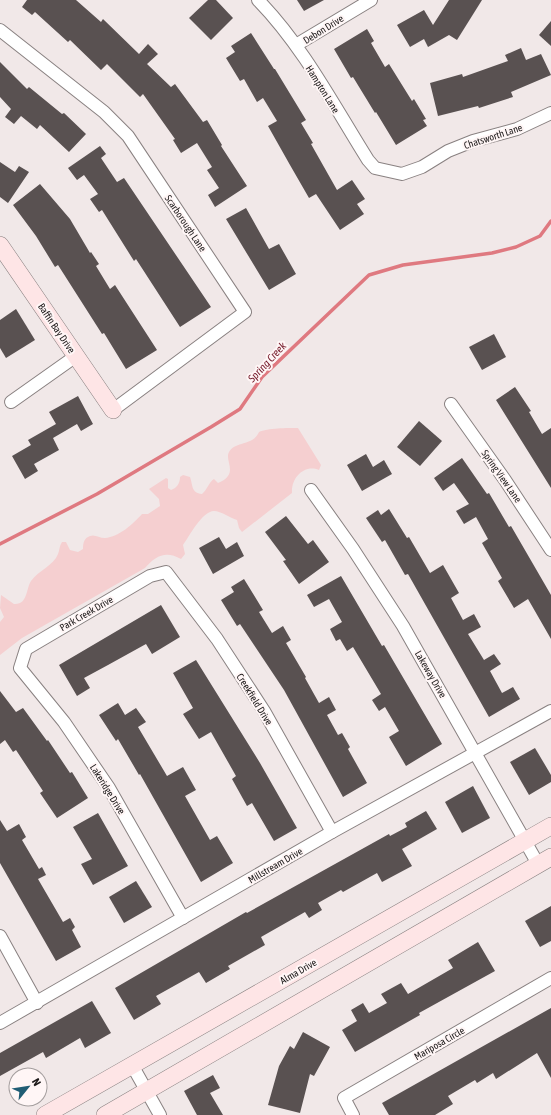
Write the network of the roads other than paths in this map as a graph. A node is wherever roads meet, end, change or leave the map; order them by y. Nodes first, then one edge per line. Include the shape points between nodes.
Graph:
1 (258, 0) edge
2 (371, 0) edge
3 (0, 30) edge
4 (296, 45) junction
5 (551, 113) edge
6 (390, 173) joint
7 (0, 245) edge
8 (76, 356) junction
9 (11, 402) dead end
10 (451, 404) dead end
11 (113, 410) joint
12 (311, 490) dead end
13 (551, 550) edge
14 (166, 572) joint
15 (20, 668) joint
16 (551, 710) edge
17 (476, 752) junction
18 (551, 826) edge
19 (332, 832) junction
20 (526, 841) junction
21 (545, 861) edge
22 (183, 918) junction
23 (0, 936) edge
24 (551, 978) edge
25 (37, 1003) junction
26 (0, 1023) edge
27 (132, 1066) junction
28 (147, 1092) junction
29 (44, 1115) edge
30 (105, 1115) edge
31 (160, 1115) edge
32 (353, 1115) edge

1 - 4 street, Hampton Lane
2 - 4 street, Debon Drive
3 - 11 street, Scarborough Lane via 104,112 128,136 245,312
4 - 6 street, Hampton Lane via 368,160 375,168
5 - 6 street, Chatsworth Lane via 517,129 448,151 413,171 402,174
7 - 8 main road, Baffin Bay Drive
8 - 9 street
8 - 11 main road, Baffin Bay Drive
10 - 13 street, Spring View Lane
12 - 17 street, Lakeway Drive via 403,626
14 - 15 street, Park Creek Drive via 150,576 26,649
14 - 19 street, Creekfield Drive via 217,639 264,711
15 - 22 street, Lakeridge Drive via 64,722 109,788
16 - 17 street, Millstream Drive
17 - 19 street, Millstream Drive
17 - 20 street, Lakeway Drive
18 - 20 main road, Alma Drive
19 - 22 street, Millstream Drive
20 - 21 street, Lakeway Drive
20 - 27 main road, Alma Drive
21 - 28 main road
22 - 25 street, Millstream Drive
23 - 25 street
24 - 32 street, Mariposa Circle via 344,1098
25 - 26 street, Millstream Drive
27 - 28 street
27 - 29 main road, Alma Drive
28 - 30 main road
28 - 31 street

